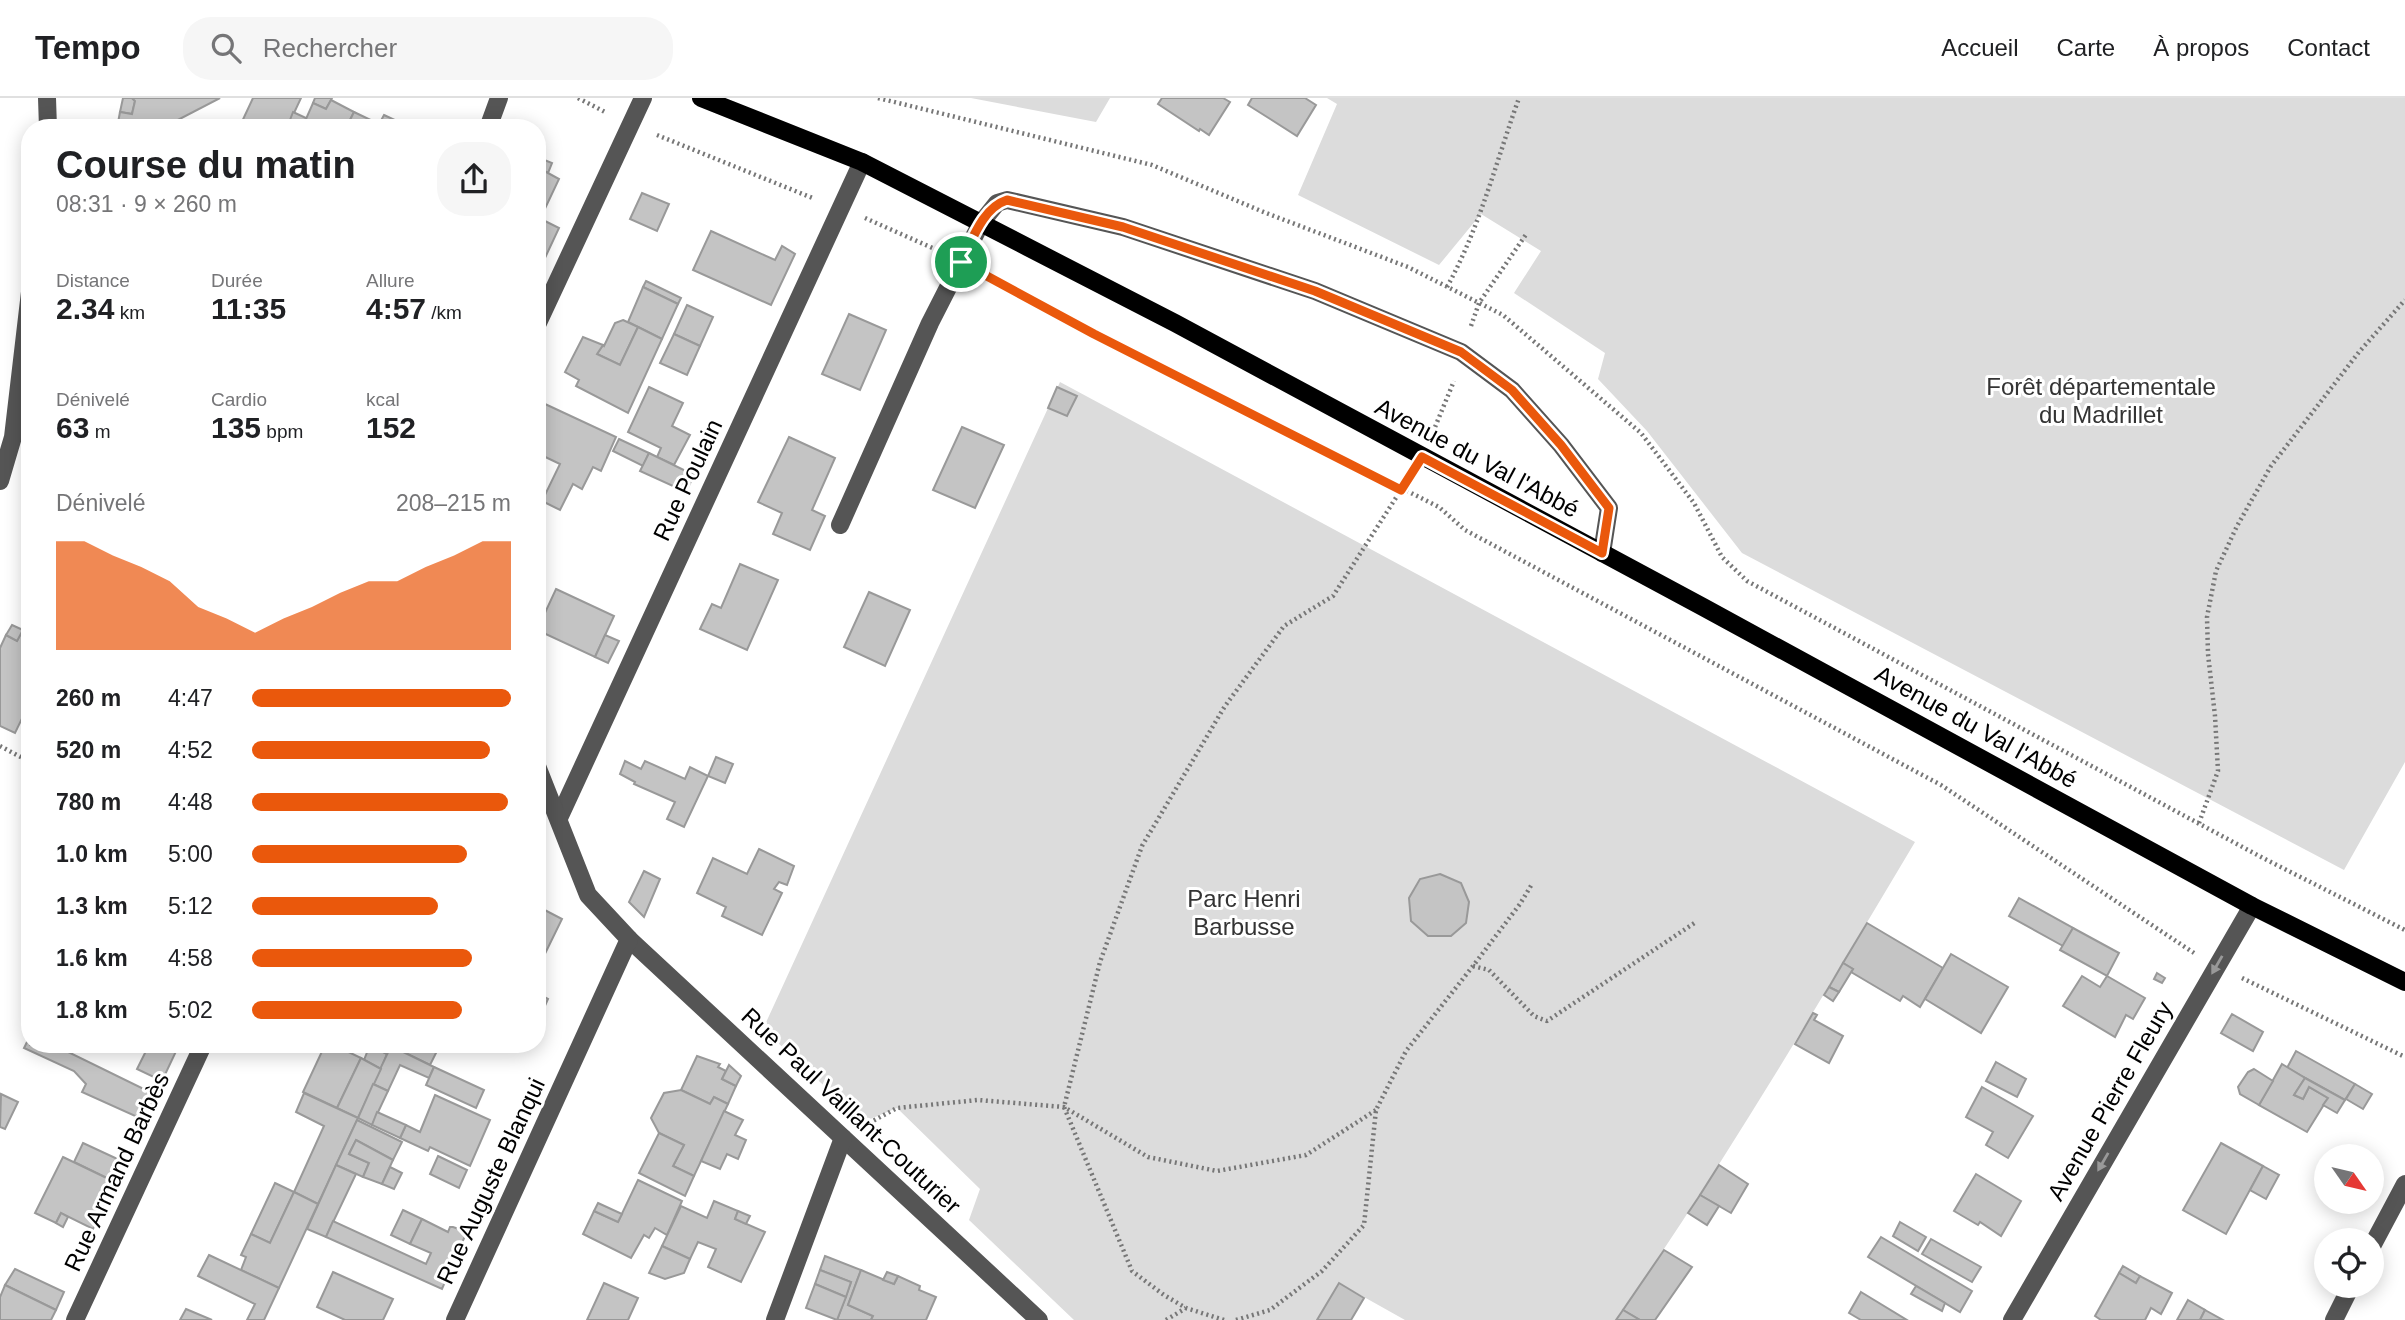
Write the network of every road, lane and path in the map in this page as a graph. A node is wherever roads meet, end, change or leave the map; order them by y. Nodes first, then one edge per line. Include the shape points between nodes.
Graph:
1 (47, 98) edge
2 (59, 98) edge
3 (499, 98) edge
4 (578, 98) edge
5 (643, 98) edge
6 (701, 98) edge
7 (878, 98) edge
8 (1519, 98) edge
9 (606, 113) dead end
10 (48, 119) edge
11 (51, 119) edge
12 (491, 119) edge
13 (648, 132) dead end
14 (862, 162) junction
15 (825, 203) dead end
16 (858, 215) dead end
17 (981, 223) junction
18 (1527, 233) dead end
19 (961, 262) junction
20 (1447, 287) junction
21 (2405, 300) edge
22 (1479, 303) junction
23 (546, 306) edge
24 (21, 369) edge
25 (1422, 457) junction
26 (0, 481) edge
27 (1401, 490) junction
28 (840, 525) dead end
29 (1602, 553) junction
30 (0, 746) edge
31 (21, 757) edge
32 (546, 787) edge
33 (559, 818) junction
34 (2199, 823) junction
35 (1532, 884) dead end
36 (2252, 906) junction
37 (1696, 922) dead end
38 (2405, 930) edge
39 (629, 939) junction
40 (2196, 955) dead end
41 (1473, 966) junction
42 (2236, 975) dead end
43 (2405, 982) edge
44 (199, 1053) edge
45 (2405, 1057) edge
46 (1064, 1107) junction
47 (1376, 1110) junction
48 (843, 1138) junction
49 (2405, 1184) edge
50 (2382, 1228) edge
51 (2345, 1298) edge
52 (1186, 1307) junction
53 (75, 1320) edge
54 (455, 1320) edge
55 (775, 1320) edge
56 (1039, 1320) edge
57 (1166, 1320) edge
58 (1224, 1320) edge
59 (1236, 1320) edge
60 (2012, 1320) edge
61 (2334, 1320) edge

1 - 10 street
2 - 11 street
3 - 12 street
4 - 9 path
5 - 23 street
6 - 14 main road, Avenue du Val l'Abbé
7 - 20 path via 1152,165 1408,267
8 - 20 path via 1475,231
13 - 15 path
14 - 17 main road, Avenue du Val l'Abbé
14 - 33 street, Rue Poulain
16 - 19 path
17 - 19 street
17 - 25 main road, Avenue du Val l'Abbé
17 - 29 street via 997,203 1007,200 1123,227 1315,291 1461,352 1512,390 1609,508
18 - 22 path
19 - 27 path
19 - 28 street
20 - 22 path
21 - 34 path via 2272,466 2216,572 2207,617 2218,771
22 - 34 path via 1503,315 1641,433 1694,503 1722,557 1747,581
24 - 26 street via 13,437
25 - 27 path
25 - 29 main road, Avenue du Val l'Abbé
27 - 40 path via 1439,507 1465,530 1941,785
27 - 46 path via 1334,596 1284,626 1225,706 1142,846 1100,962
29 - 36 main road, Avenue du Val l'Abbé
30 - 31 path
32 - 33 street
33 - 39 street via 588,895
34 - 38 path
35 - 41 path
36 - 43 main road, Avenue du Val l'Abbé
36 -> 60 street, Avenue Pierre Fleury
37 - 41 path via 1547,1021 1534,1016 1489,970
39 - 48 street, Rue Paul Vaillant-Couturier
39 - 54 street, Rue Auguste Blanqui
41 - 47 path via 1406,1051
42 - 45 path
44 - 53 street, Rue Armand Barbès
46 - 47 path via 1148,1157 1217,1171 1306,1155
46 - 48 path via 978,1100 897,1108
46 - 52 path via 1132,1271
47 - 59 path via 1364,1225 1322,1271 1270,1310
48 - 55 street
48 - 56 street, Rue Paul Vaillant-Couturier
49 - 50 street
51 - 61 street
52 - 57 path
52 - 58 path

